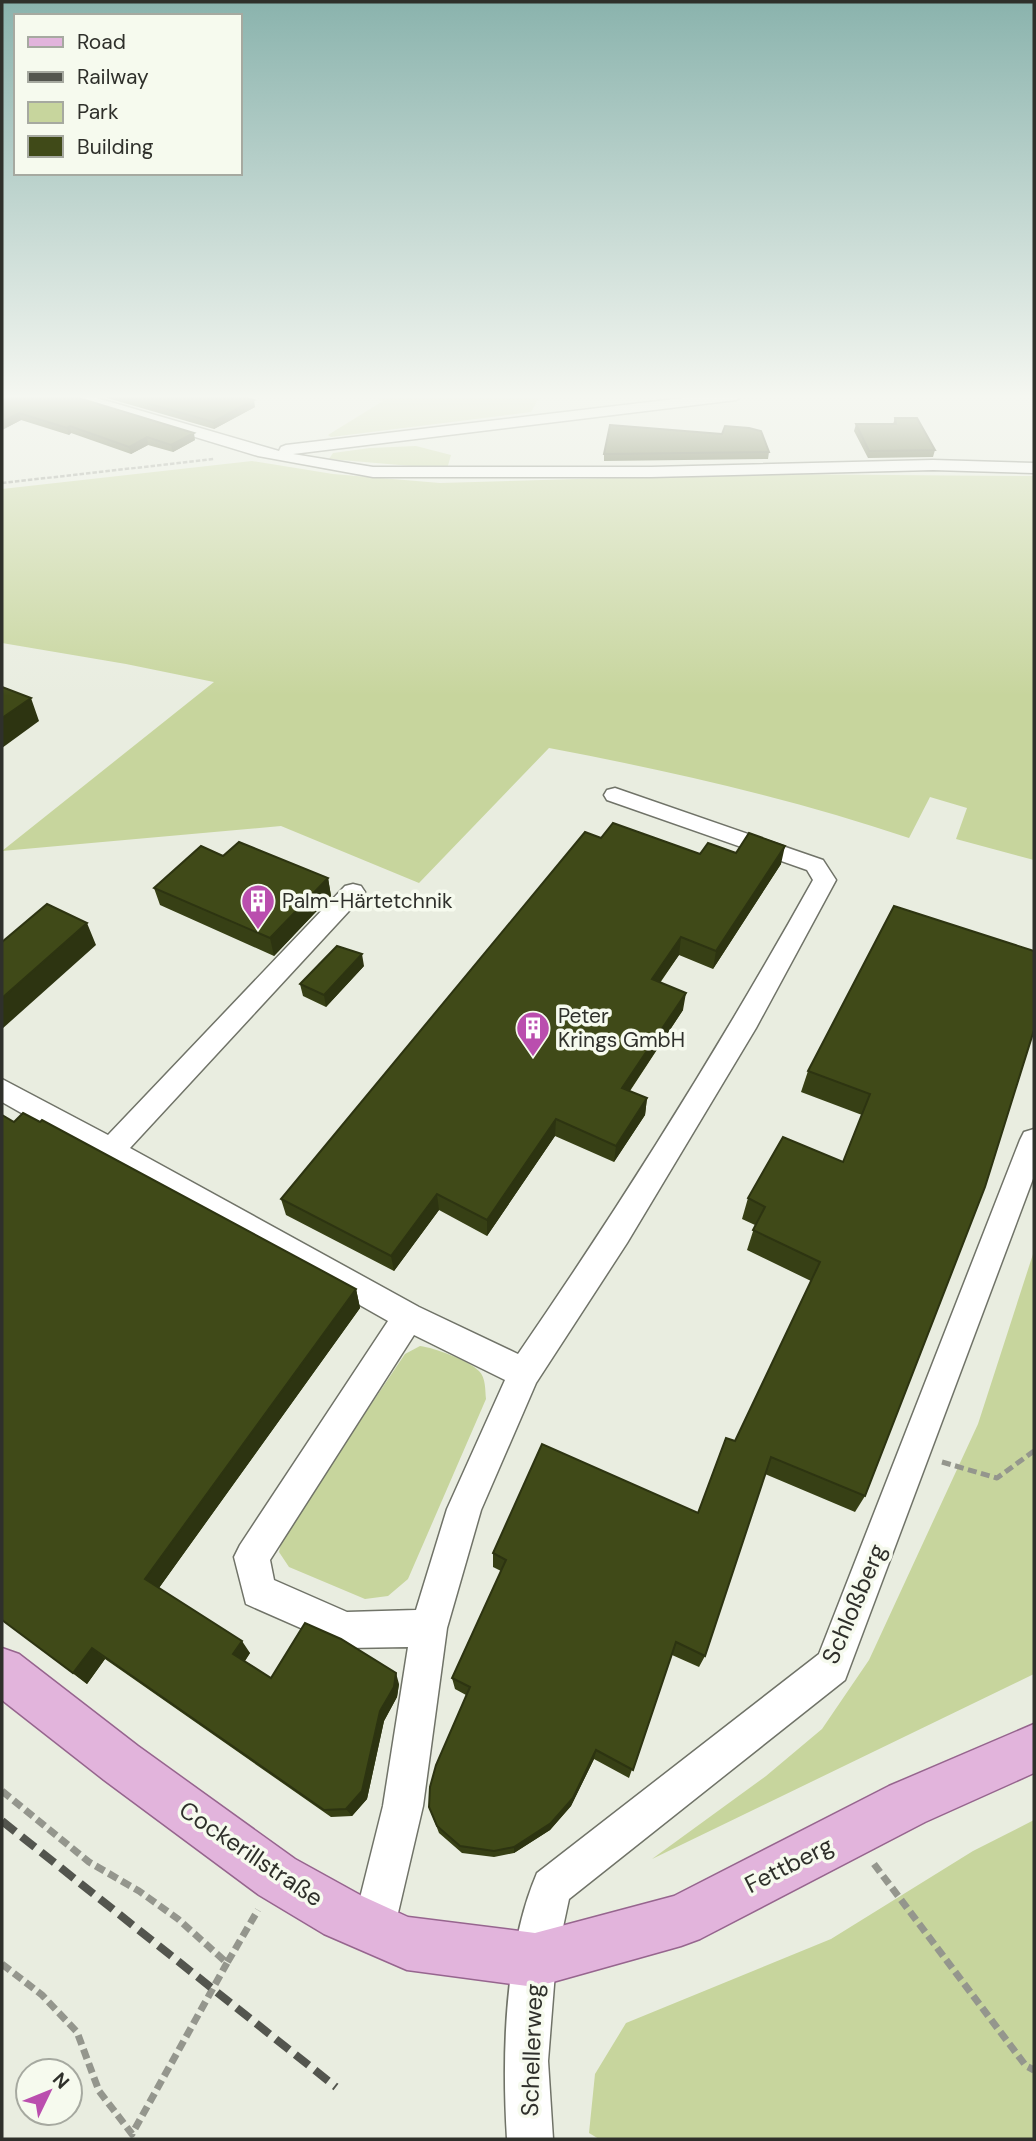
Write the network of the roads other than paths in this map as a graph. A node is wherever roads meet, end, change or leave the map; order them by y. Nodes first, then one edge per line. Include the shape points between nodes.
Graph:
1 (615, 795) dead end
2 (352, 892) dead end
3 (2, 1088) edge
4 (1034, 1140) edge
5 (111, 1150) junction
6 (408, 1317) junction
7 (524, 1373) junction
8 (429, 1628) junction
9 (2, 1671) edge
10 (1034, 1748) edge
11 (373, 1930) junction
12 (536, 1961) junction
13 (530, 2139) edge

1 - 7 street via 815,865 825,880 747,1021 624,1222
2 - 5 street
3 - 5 street
4 - 12 street, Schloßberg via 832,1667 551,1887
5 - 6 street
6 - 7 street
6 - 8 street via 252,1557 258,1591 346,1630
7 - 8 street via 464,1509
8 - 11 street via 403,1806
9 - 11 main road, Cockerillstraße via 277,1877
10 - 12 main road, Fettberg via 907,1804 681,1920
11 - 12 main road, Cockerillstraße via 407,1942
12 - 13 street, Schellerweg via 526,2061

